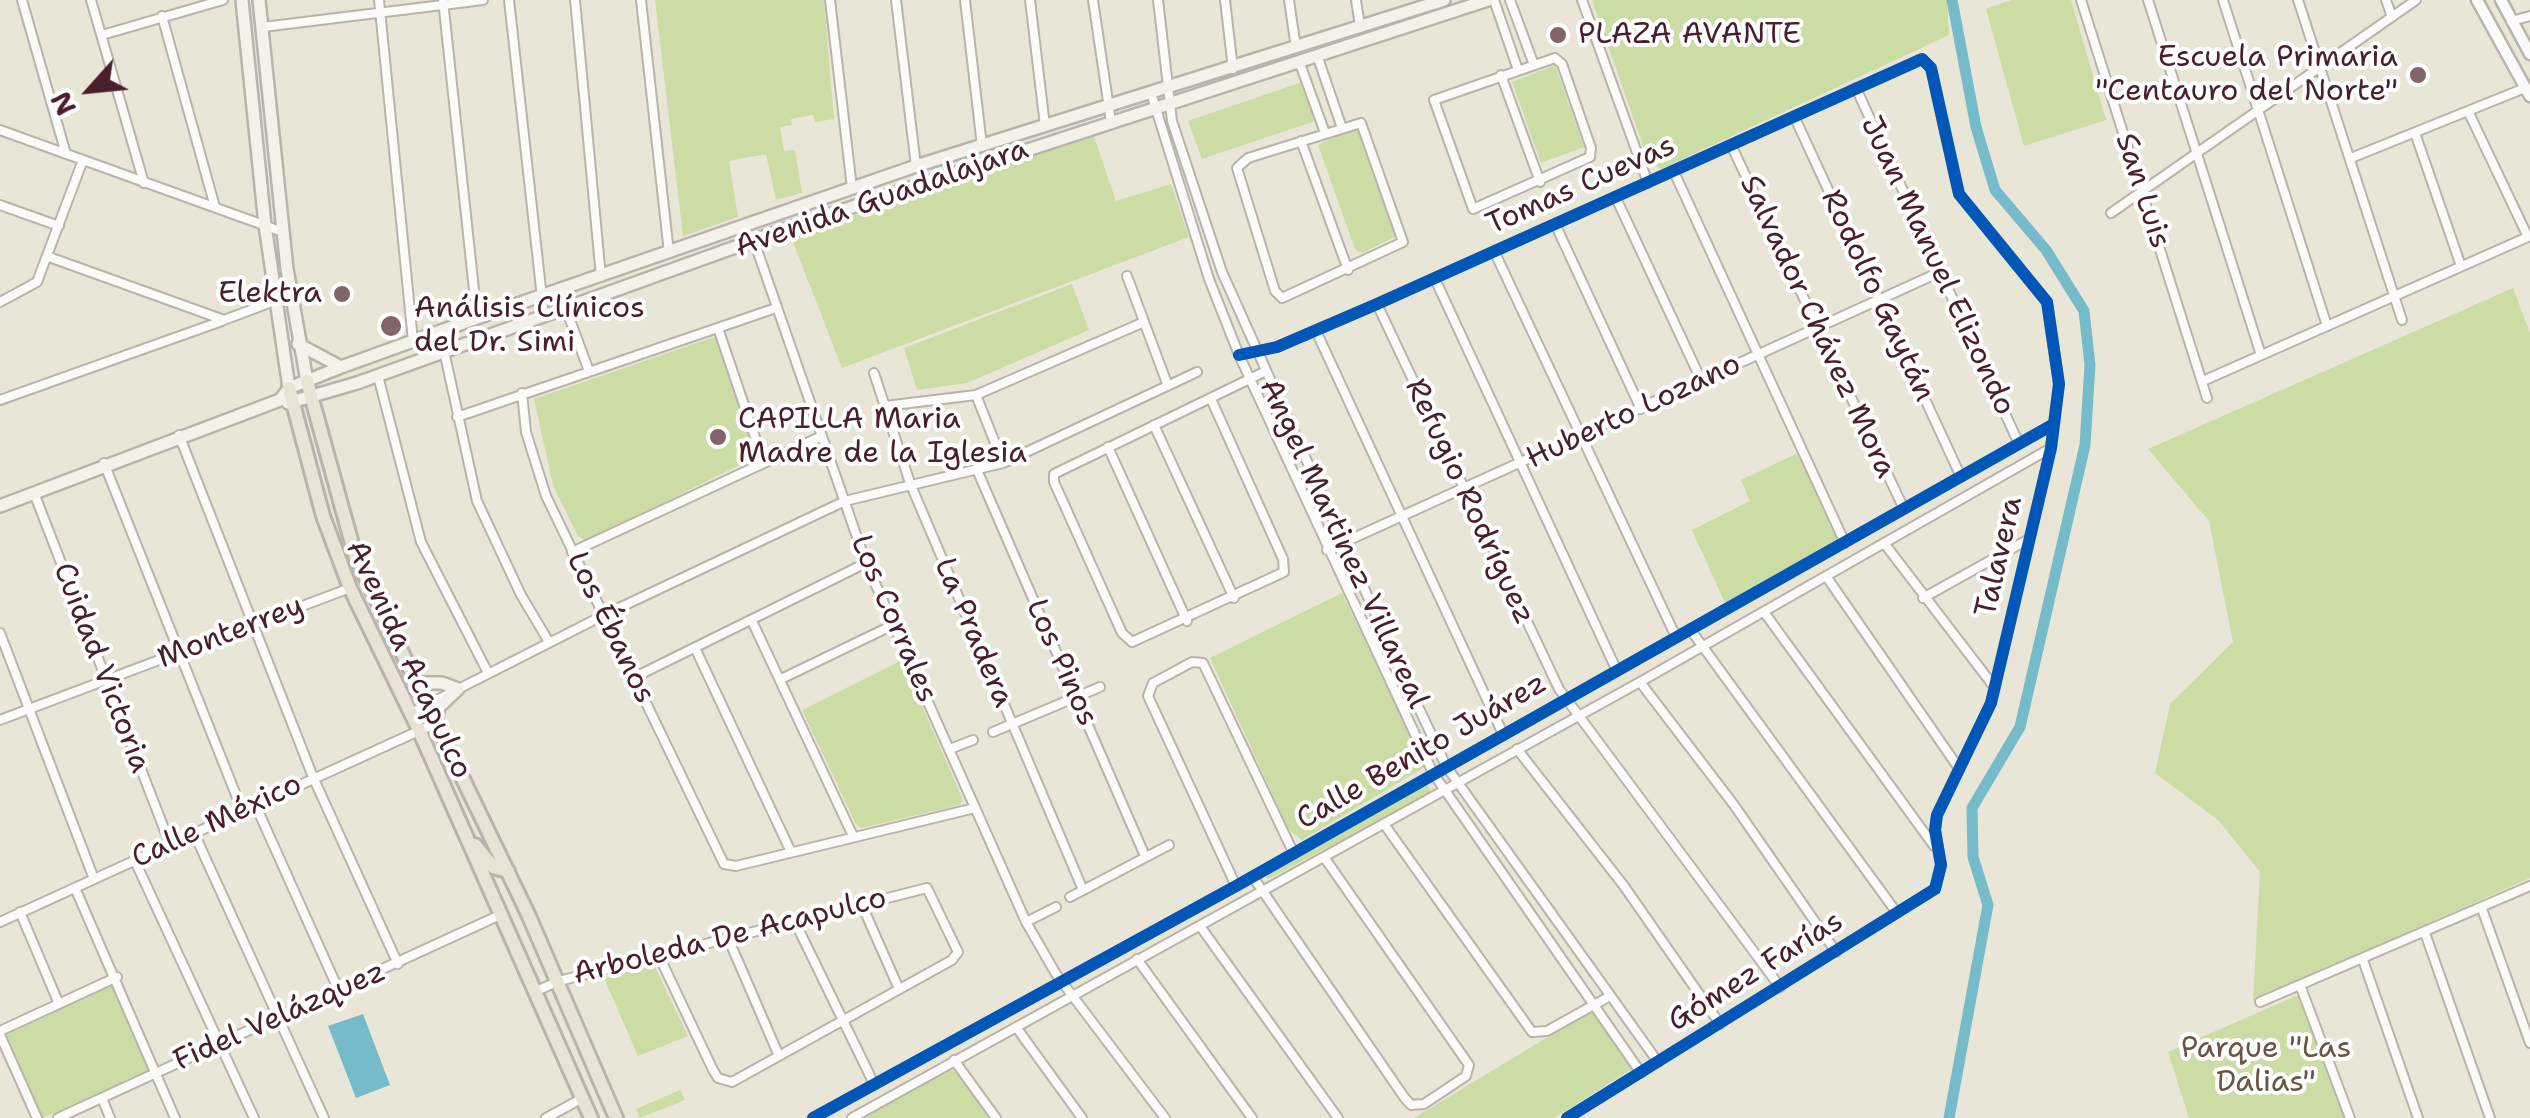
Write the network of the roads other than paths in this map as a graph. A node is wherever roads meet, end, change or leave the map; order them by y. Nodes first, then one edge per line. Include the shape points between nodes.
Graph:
1 (22, 0) edge
2 (91, 0) edge
3 (223, 0) edge
4 (242, 0) edge
5 (259, 0) edge
6 (379, 0) edge
7 (483, 0) edge
8 (509, 0) edge
9 (575, 0) edge
10 (642, 0) edge
11 (830, 0) edge
12 (896, 0) edge
13 (965, 0) edge
14 (1030, 0) edge
15 (1093, 0) edge
16 (1158, 0) edge
17 (1225, 0) edge
18 (1290, 0) edge
19 (1356, 0) edge
20 (1444, 0) edge
21 (1487, 0) edge
22 (1510, 0) edge
23 (1582, 0) edge
24 (2081, 0) edge
25 (2148, 0) edge
26 (2223, 0) edge
27 (2298, 0) edge
28 (2386, 0) edge
29 (2416, 0) edge
30 (2477, 0) edge
31 (2501, 0) edge
32 (444, 2) edge
33 (380, 12) junction
34 (162, 16) junction
35 (2530, 16) edge
36 (2392, 17) junction
37 (2511, 21) junction
38 (263, 27) junction
39 (1360, 27) junction
40 (102, 36) junction
41 (1364, 40) junction
42 (1296, 48) junction
43 (2530, 54) edge
44 (1316, 56) junction
45 (1926, 60) joint
46 (1299, 61) junction
47 (1534, 65) junction
48 (2321, 68) junction
49 (1233, 69) junction
50 (1518, 70) junction
51 (1502, 75) junction
52 (1856, 88) junction
53 (1166, 89) junction
54 (2528, 92) edge
55 (1151, 93) junction
56 (1169, 103) junction
57 (1107, 106) junction
58 (1155, 108) junction
59 (2259, 110) junction
60 (2468, 111) junction
61 (1794, 116) junction
62 (1111, 122) junction
63 (1044, 126) junction
64 (1342, 128) junction
65 (0, 130) edge
66 (1326, 133) junction
67 (2415, 133) junction
68 (1301, 141) junction
69 (1731, 145) junction
70 (982, 146) junction
71 (66, 154) junction
72 (2197, 154) junction
73 (2350, 158) junction
74 (83, 160) junction
75 (916, 166) junction
76 (1674, 172) junction
77 (1540, 182) junction
78 (1648, 183) junction
79 (144, 184) junction
80 (852, 188) junction
81 (2142, 192) junction
82 (1616, 198) junction
83 (0, 205) edge
84 (215, 206) junction
85 (2110, 214) dead end
86 (265, 225) junction
87 (59, 226) junction
88 (1556, 226) junction
89 (284, 232) junction
90 (2529, 236) edge
91 (754, 241) junction
92 (669, 253) junction
93 (1496, 253) junction
94 (48, 257) junction
95 (2461, 266) junction
96 (1348, 270) junction
97 (1940, 272) junction
98 (600, 276) junction
99 (1127, 276) dead end
100 (1435, 279) junction
101 (542, 296) junction
102 (2394, 298) junction
103 (277, 300) junction
104 (1877, 300) junction
105 (0, 302) edge
106 (1377, 304) junction
107 (776, 308) junction
108 (566, 309) junction
109 (544, 316) junction
110 (477, 318) junction
111 (224, 320) junction
112 (2402, 320) dead end
113 (1144, 322) junction
114 (2327, 326) junction
115 (718, 328) junction
116 (1818, 328) junction
117 (1316, 331) junction
118 (412, 341) junction
119 (298, 344) junction
120 (444, 351) junction
121 (1254, 352) junction
122 (1239, 355) junction
123 (2261, 355) junction
124 (1755, 356) junction
125 (341, 367) junction
126 (589, 371) junction
127 (1197, 372) dead end
128 (1264, 372) junction
129 (874, 373) dead end
130 (378, 376) junction
131 (1250, 379) junction
132 (307, 381) junction
133 (2202, 381) junction
134 (1702, 382) junction
135 (1168, 386) junction
136 (522, 393) junction
137 (976, 396) junction
138 (287, 397) junction
139 (312, 398) junction
140 (2207, 398) dead end
141 (1211, 399) junction
142 (0, 400) edge
143 (885, 406) junction
144 (1641, 409) junction
145 (456, 418) junction
146 (2054, 424) junction
147 (1154, 426) junction
148 (180, 435) junction
149 (822, 436) junction
150 (1580, 437) junction
151 (2019, 444) junction
152 (1108, 447) junction
153 (2051, 448) junction
154 (764, 461) junction
155 (1003, 463) junction
156 (104, 464) junction
157 (1521, 464) junction
158 (977, 470) junction
159 (1961, 477) junction
160 (910, 483) junction
161 (1462, 491) junction
162 (34, 492) junction
163 (845, 501) junction
164 (0, 506) edge
165 (1904, 509) junction
166 (1402, 518) junction
167 (2029, 539) junction
168 (1342, 543) junction
169 (1845, 543) junction
170 (1884, 543) junction
171 (1327, 550) junction
172 (572, 552) junction
173 (866, 564) junction
174 (1826, 576) junction
175 (350, 588) junction
176 (1234, 598) junction
177 (1922, 598) junction
178 (1764, 612) junction
179 (602, 616) junction
180 (1188, 620) junction
181 (752, 621) junction
182 (256, 624) junction
183 (893, 625) junction
184 (1690, 629) junction
185 (0, 633) edge
186 (1676, 637) junction
187 (549, 642) junction
188 (1702, 646) junction
189 (696, 650) junction
190 (180, 653) junction
191 (1616, 670) junction
192 (488, 672) junction
193 (635, 677) junction
194 (781, 678) junction
195 (105, 680) junction
196 (1640, 682) junction
197 (417, 683) junction
198 (1100, 687) dead end
199 (1995, 688) junction
200 (458, 690) junction
201 (1076, 696) junction
202 (1566, 698) junction
203 (427, 706) junction
204 (29, 709) junction
205 (412, 714) junction
206 (1578, 714) junction
207 (0, 720) edge
208 (436, 723) junction
209 (1012, 723) junction
210 (419, 730) junction
211 (993, 732) dead end
212 (1503, 734) junction
213 (973, 740) dead end
214 (1518, 748) junction
215 (950, 749) junction
216 (1446, 766) junction
217 (1958, 767) junction
218 (1434, 773) junction
219 (314, 777) junction
220 (1457, 782) junction
221 (1443, 790) junction
222 (255, 804) junction
223 (976, 808) junction
224 (242, 810) junction
225 (1384, 824) junction
226 (462, 827) junction
227 (194, 832) junction
228 (853, 836) junction
229 (170, 844) junction
230 (1169, 845) dead end
231 (1936, 850) junction
232 (791, 852) junction
233 (1294, 854) junction
234 (1144, 856) junction
235 (1324, 857) junction
236 (135, 860) junction
237 (508, 871) junction
238 (1253, 877) junction
239 (94, 878) junction
240 (1236, 886) junction
241 (2530, 886) edge
242 (75, 888) junction
243 (1083, 890) junction
244 (1261, 891) junction
245 (1070, 897) dead end
246 (861, 903) junction
247 (1056, 906) dead end
248 (2482, 909) junction
249 (20, 912) junction
250 (1897, 913) junction
251 (500, 915) junction
252 (794, 920) junction
253 (0, 922) edge
254 (1026, 922) junction
255 (1200, 926) junction
256 (2424, 933) junction
257 (728, 938) junction
258 (1836, 952) junction
259 (659, 956) junction
260 (1137, 958) junction
261 (2363, 960) junction
262 (398, 964) junction
263 (117, 977) junction
264 (558, 981) junction
265 (1063, 982) junction
266 (2300, 985) junction
267 (1780, 987) junction
268 (899, 989) junction
269 (340, 991) junction
270 (534, 992) junction
271 (1074, 994) junction
272 (1610, 996) junction
273 (2260, 1002) dead end
274 (59, 1004) junction
275 (1593, 1005) junction
276 (279, 1019) junction
277 (842, 1021) junction
278 (1720, 1024) junction
279 (1016, 1027) junction
280 (0, 1033) edge
281 (2530, 1043) edge
282 (218, 1046) junction
283 (779, 1056) junction
284 (954, 1060) junction
285 (1658, 1062) junction
286 (1642, 1073) junction
287 (154, 1074) junction
288 (874, 1084) junction
289 (102, 1098) junction
290 (581, 1099) junction
291 (37, 1118) edge
292 (58, 1118) edge
293 (110, 1118) edge
294 (175, 1118) edge
295 (254, 1118) edge
296 (324, 1118) edge
297 (546, 1118) edge
298 (591, 1118) edge
299 (616, 1118) edge
300 (813, 1118) edge
301 (852, 1118) edge
302 (996, 1118) edge
303 (1082, 1118) edge
304 (1165, 1118) edge
305 (1252, 1118) edge
306 (1338, 1118) edge
307 (1567, 1118) edge
308 (2350, 1118) edge
309 (2418, 1118) edge
310 (2490, 1118) edge

1 - 71 street
2 - 40 street
3 - 34 street
4 - 86 main road, Avenida Acapulco
5 - 38 main road, Avenida Acapulco
6 - 33 street
7 - 32 street
8 - 101 street
9 - 98 street
10 - 92 street
11 - 80 street
12 - 75 street
13 - 70 street
14 - 63 street
15 - 57 street
16 - 53 street, Angel Martinez Villareal
17 - 49 street
18 - 42 street
19 - 39 street
20 - 39 main road, Avenida Guadalajara
21 - 41 main road, Avenida Guadalajara
21 - 50 street
22 - 47 street
23 - 78 street
24 - 81 street, San Luis
25 - 72 street
26 - 59 street
27 - 48 street
28 - 36 street
29 - 36 street
30 - 54 street
31 - 37 street
32 - 33 street
32 - 110 street
33 - 38 street
33 - 118 street
34 - 40 street
34 - 84 street
35 - 37 street
36 - 48 street
37 - 43 street
38 - 89 main road, Avenida Acapulco
39 - 41 street
39 - 42 main road, Avenida Guadalajara
40 - 79 street
41 - 44 main road, Avenida Guadalajara
42 - 49 main road, Avenida Guadalajara
44 - 46 main road, Avenida Guadalajara
44 - 64 street
45 - 52 street, Tomas Cuevas
45 - 146 street, Talavera via 1959,194 2047,302 2059,384
46 - 56 main road, Avenida Guadalajara
46 - 66 street
47 - 50 street
47 - 77 street via 1559,60 1592,153
48 - 59 street
48 - 73 street
49 - 53 main road, Avenida Guadalajara
50 - 51 street
51 - 77 street
51 - 77 street via 1434,100 1470,206 1480,208
52 - 61 street, Tomas Cuevas
52 - 97 street, Juan Manuel Elizondo
53 - 55 main road, Avenida Guadalajara
53 - 56 street, Angel Martinez Villareal
54 - 60 street
55 - 57 main road, Avenida Guadalajara
55 - 58 street
56 - 58 main road, Avenida Guadalajara
56 - 121 street, Angel Martinez Villareal
57 - 62 street
57 - 63 main road, Avenida Guadalajara
58 - 62 main road, Avenida Guadalajara
58 - 122 street
59 - 72 street
59 - 114 street
60 - 67 street
60 - 90 street
61 - 69 street, Tomas Cuevas
61 - 104 street, Rodolfo Gaytán
62 - 91 main road, Avenida Guadalajara
63 - 70 main road, Avenida Guadalajara
64 - 66 street
64 - 96 street via 1361,123 1367,130 1404,238
65 - 71 street
66 - 68 street
67 - 73 street
67 - 95 street
68 - 96 street
68 - 96 street via 1237,168 1275,291 1287,297
69 - 76 street, Tomas Cuevas
69 - 116 street, Salvador Chávez Mora
70 - 75 main road, Avenida Guadalajara
71 - 74 street
72 - 81 street
72 - 123 street
73 - 102 street
74 - 79 street
74 - 87 street
75 - 80 main road, Avenida Guadalajara
76 - 78 street, Tomas Cuevas
76 - 124 street
78 - 82 street, Tomas Cuevas
79 - 84 street
80 - 92 main road, Avenida Guadalajara
81 - 85 street
81 - 133 street, San Luis
82 - 88 street, Tomas Cuevas
82 - 134 street
83 - 87 street
84 - 86 street
86 - 89 street
86 - 103 main road, Avenida Acapulco
87 - 94 street
88 - 93 street, Tomas Cuevas
88 - 144 street
89 - 119 main road, Avenida Acapulco
90 - 95 street
91 - 107 street, Los Corrales
91 - 108 main road, Avenida Guadalajara
92 - 98 main road, Avenida Guadalajara
93 - 100 street, Tomas Cuevas
93 - 150 street
94 - 105 street via 31,288
94 - 111 street
95 - 102 street
97 - 104 street, Huberto Lozano
97 - 151 street, Juan Manuel Elizondo
98 - 101 main road, Avenida Guadalajara
99 - 113 street
100 - 106 street, Tomas Cuevas
100 - 157 street
101 - 109 street
101 - 110 main road, Avenida Guadalajara
102 - 112 street
102 - 114 street
103 - 111 street
103 - 138 main road, Avenida Acapulco
104 - 116 street, Huberto Lozano
104 - 159 street, Rodolfo Gaytán
106 - 117 street, Tomas Cuevas
106 - 161 street, Refugio Rodríguez
107 - 115 street
107 - 149 street, Los Corrales
108 - 109 main road, Avenida Guadalajara
108 - 126 street
109 - 120 main road, Avenida Guadalajara
110 - 118 main road, Avenida Guadalajara
111 - 142 street
113 - 135 street
113 - 137 street
114 - 123 street
115 - 126 street
115 - 154 street
116 - 124 street, Huberto Lozano
116 - 165 street, Salvador Chávez Mora
117 - 121 street, Tomas Cuevas
117 - 166 street
118 - 125 main road, Avenida Guadalajara
119 - 125 main road
119 - 132 main road, Avenida Acapulco
120 - 130 main road, Avenida Guadalajara
120 - 145 street
121 - 122 street, Tomas Cuevas
121 - 128 street, Angel Martinez Villareal
122 - 131 street
123 - 133 street
124 - 134 street, Huberto Lozano
124 - 169 street
125 - 132 main road, Avenida Guadalajara
126 - 136 street
127 - 135 street
128 - 131 street
128 - 168 street, Angel Martinez Villareal
129 - 143 street, La Pradera
130 - 139 main road, Avenida Guadalajara
130 - 192 street via 421,542
131 - 141 street
131 - 171 street
132 - 138 main road, Avenida Guadalajara
132 - 139 main road, Avenida Acapulco
133 - 140 street, San Luis
134 - 144 street, Huberto Lozano
135 - 155 street
136 - 145 street
136 - 172 street, Los Ébanos via 534,462
137 - 143 street
137 - 155 street
138 - 139 main road, Avenida Guadalajara
138 - 148 main road, Avenida Guadalajara
138 - 175 main road, Avenida Acapulco
139 - 197 main road, Avenida Acapulco via 355,555
141 - 147 street
141 - 176 street via 1286,566
143 - 160 street, La Pradera
144 - 150 street, Huberto Lozano
145 - 187 street via 482,512
146 - 151 street, Calle Benito Juárez
146 - 153 street, Talavera
147 - 152 street
147 - 176 street
148 - 156 main road, Avenida Guadalajara
148 - 182 street
149 - 154 street
149 - 163 street, Los Corrales
150 - 157 street, Huberto Lozano
150 - 186 street
151 - 159 street, Calle Benito Juárez
152 - 180 street
152 - 180 street via 1058,470 1054,482 1127,639 1140,641
153 - 167 street, Talavera
153 - 170 street
154 - 172 street
155 - 158 street
156 - 162 main road, Avenida Guadalajara
156 - 190 street
157 - 161 street, Huberto Lozano
157 - 191 street
158 - 160 street
158 - 201 street, Los Pinos
159 - 165 street, Calle Benito Juárez
160 - 163 street
160 - 209 street, La Pradera
161 - 166 street, Huberto Lozano
161 - 202 street, Refugio Rodríguez
162 - 164 main road, Avenida Guadalajara
162 - 195 street, Cuidad Victoria
163 - 173 street, Los Corrales
163 - 179 street
165 - 169 street, Calle Benito Juárez
166 - 168 street, Huberto Lozano
166 - 212 street
167 - 177 street
167 - 199 street, Talavera
168 - 171 street, Huberto Lozano
168 - 216 street, Angel Martinez Villareal
169 - 184 street, Calle Benito Juárez
170 - 174 street
170 - 177 street
171 - 218 street
172 - 179 street, Los Ébanos
173 - 181 street
173 - 183 street, Los Corrales
174 - 178 street
174 - 217 street
175 - 182 street, Monterrey
175 - 205 main road, Avenida Acapulco
176 - 180 street
177 - 199 street
178 - 188 street
178 - 231 street
179 - 187 street
179 - 193 street, Los Ébanos
181 - 189 street
181 - 194 street
182 - 190 street, Monterrey
182 - 219 street
183 - 194 street
183 - 215 street, Los Corrales
184 - 186 street, Calle Benito Juárez
184 - 188 street
185 - 204 street
186 - 191 street, Calle Benito Juárez
187 - 192 street
188 - 196 street
188 - 250 street
189 - 193 street
189 - 232 street
190 - 195 street, Monterrey
190 - 224 street
191 - 202 street, Calle Benito Juárez
192 - 200 street
193 - 232 street, Los Ébanos via 718,858 730,866
194 - 228 street
195 - 204 street, Monterrey
195 - 229 street, Cuidad Victoria
196 - 206 street
196 - 258 street
197 - 200 main road
197 - 203 main road, Avenida Acapulco
198 - 201 street
199 - 217 street, Talavera via 1984,724
200 - 203 street
200 - 208 main road via 439,708
201 - 209 street
201 - 234 street, Los Pinos
202 - 206 street, Refugio Rodríguez
202 - 212 street, Calle Benito Juárez
203 - 205 street
203 - 208 main road, Avenida Acapulco
204 - 207 street, Monterrey
204 - 239 street
205 - 210 main road, Avenida Acapulco
206 - 214 street
206 - 267 street, Refugio Rodríguez
208 - 210 street, Calle México
208 - 237 main road, Avenida Acapulco
209 - 211 street
209 - 243 street, La Pradera
210 - 219 street, Calle México
210 - 226 main road, Avenida Acapulco
212 - 216 street, Calle Benito Juárez
213 - 215 street
214 - 220 street
214 - 278 street
215 - 223 street, Los Corrales
216 - 218 street, Calle Benito Juárez
216 - 220 street, Angel Martinez Villareal
217 - 231 street, Talavera via 1938,815
218 - 221 street
218 - 233 street, Calle Benito Juárez
219 - 222 street, Calle México
219 - 262 street
220 - 221 street
220 - 272 street, Angel Martinez Villareal
221 - 225 street
221 - 275 street
222 - 224 street, Calle México
222 - 269 street
223 - 228 street
223 - 254 street, Los Corrales
224 - 227 street, Calle México
225 - 235 street
225 - 275 street via 1525,1026 1547,1032
226 - 237 main road via 494,867
226 - 251 main road, Avenida Acapulco
227 - 229 street, Calle México
227 - 276 street
228 - 232 street
229 - 236 street, Calle México
230 - 234 street
231 - 250 street, Gómez Farías via 1941,865 1935,888
233 - 238 street, Calle Benito Juárez
233 - 240 street via 1207,668 1192,662 1148,686
234 - 243 street
235 - 244 street
235 - 244 street via 1469,1065 1466,1076 1424,1104 1404,1097
236 - 239 street, Calle México
236 - 282 street
237 - 264 main road, Avenida Acapulco
238 - 240 street, Calle Benito Juárez
238 - 244 street
239 - 242 street, Calle México
240 - 265 street, Calle Benito Juárez
241 - 248 street
242 - 249 street, Calle México
242 - 263 street
243 - 245 street
244 - 255 street
246 - 252 street, Arboleda De Acapulco
246 - 268 street
246 - 268 street, Arboleda De Acapulco via 927,888 949,930 956,956
247 - 254 street
248 - 256 street
248 - 281 street
249 - 253 street, Calle México
249 - 274 street
250 - 258 street, Gómez Farías
251 - 262 street, Fidel Velázquez
251 - 270 main road, Avenida Acapulco
252 - 257 street, Arboleda De Acapulco
252 - 277 street
254 - 265 street, Los Corrales
255 - 260 street
255 - 306 street
256 - 261 street
256 - 310 street
257 - 259 street, Arboleda De Acapulco
257 - 283 street
258 - 267 street, Gómez Farías
259 - 264 street, Arboleda De Acapulco
259 - 283 street via 718,1078 732,1082
260 - 271 street
260 - 305 street
261 - 266 street
261 - 309 street
262 - 269 street, Fidel Velázquez
263 - 274 street
263 - 287 street
264 - 270 street, Arboleda De Acapulco
264 - 299 main road, Avenida Acapulco
265 - 271 street, Los Corrales
265 - 288 street, Calle Benito Juárez
266 - 273 street
266 - 308 street
267 - 278 street, Gómez Farías
268 - 277 street
269 - 276 street, Fidel Velázquez
270 - 290 main road, Avenida Acapulco
271 - 279 street
271 - 304 street, Los Corrales
272 - 275 street
272 - 285 street, Angel Martinez Villareal
274 - 280 street
275 - 286 street
276 - 282 street, Fidel Velázquez
276 - 296 street
277 - 283 street
277 - 288 street
278 - 285 street, Gómez Farías
279 - 284 street
279 - 303 street
280 - 291 street
282 - 287 street, Fidel Velázquez
282 - 295 street
284 - 301 street
284 - 302 street
285 - 286 street, Gómez Farías
286 - 307 street, Gómez Farías
287 - 289 street, Fidel Velázquez
287 - 294 street
288 - 300 street, Calle Benito Juárez
289 - 292 street, Fidel Velázquez
289 - 293 street
290 - 297 street
290 - 298 main road, Avenida Acapulco

